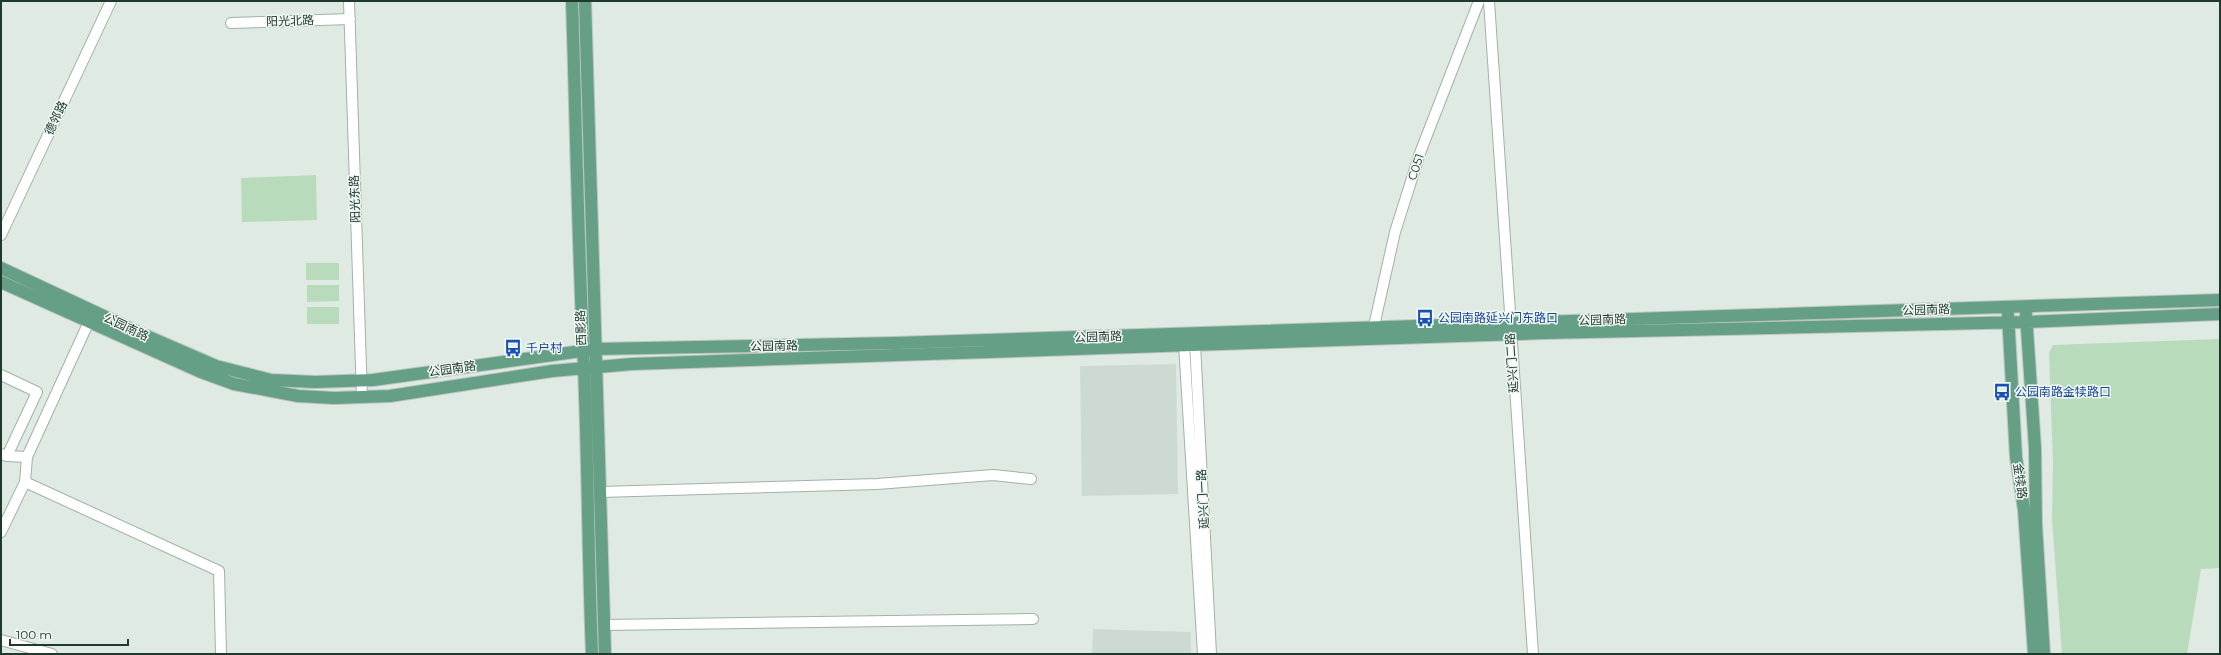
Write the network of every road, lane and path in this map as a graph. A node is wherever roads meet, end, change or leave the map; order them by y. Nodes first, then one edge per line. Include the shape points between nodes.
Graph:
1 (349, 1) edge
2 (572, 1) edge
3 (585, 1) edge
4 (1479, 1) edge
5 (1489, 1) edge
6 (108, 2) edge
7 (350, 20) junction
8 (230, 23) dead end
9 (1, 236) edge
10 (1, 268) edge
11 (1, 282) edge
12 (2220, 300) edge
13 (2008, 307) junction
14 (2026, 307) junction
15 (2220, 314) edge
16 (91, 317) junction
17 (2008, 322) junction
18 (2027, 322) junction
19 (1510, 328) junction
20 (1372, 333) junction
21 (1190, 344) junction
22 (596, 349) junction
23 (582, 350) junction
24 (597, 366) junction
25 (584, 368) junction
26 (1, 375) edge
27 (361, 380) junction
28 (362, 398) junction
29 (4, 455) edge
30 (27, 458) junction
31 (1031, 479) dead end
32 (25, 482) junction
33 (600, 492) junction
34 (1, 532) edge
35 (1034, 620) dead end
36 (604, 625) junction
37 (1, 640) edge
38 (52, 654) edge
39 (221, 654) edge
40 (592, 654) edge
41 (605, 654) edge
42 (1203, 654) edge
43 (1211, 654) edge
44 (1533, 654) edge
45 (2034, 654) edge
46 (2044, 654) edge

1 - 7 street, 阳光东路
2 - 23 main road, 西影路
3 - 22 main road, 西影路
4 - 20 street, C051 via 1420,153 1395,232
5 - 19 street, 延兴门二路
6 - 9 street, 德邻路
7 - 8 street, 阳光北路
7 - 27 street, 阳光东路
10 - 16 main road, 公园南路
11 - 16 main road, 公园南路
12 - 14 main road, 公园南路
13 - 14 main road, 公园南路
13 - 17 main road, 金犊路
13 - 19 main road, 公园南路
14 - 18 main road, 金犊路
15 - 18 main road, 公园南路
16 - 27 main road, 公园南路 via 237,373 271,380
16 - 28 main road, 公园南路 via 185,366 234,384 298,396
16 - 30 street
17 - 18 main road, 公园南路
17 - 19 main road, 公园南路
17 - 45 main road, 金犊路 via 2016,457 2024,510
18 - 46 main road, 金犊路
19 - 20 main road, 公园南路
19 - 44 street, 延兴门二路
20 - 21 main road, 公园南路
20 - 22 main road, 公园南路
21 - 24 main road, 公园南路
21 - 42 street, 延兴门一路
21 - 43 street, 延兴门一路
22 - 23 main road, 公园南路
22 - 24 main road, 西影路
23 - 25 main road, 西影路
23 - 27 main road, 公园南路
24 - 25 main road, 公园南路
24 - 33 main road, 西影路
25 - 28 main road, 公园南路
25 - 40 main road, 西影路
26 - 29 street via 37,392
27 - 28 street, 阳光东路
29 - 30 street
30 - 32 street
31 - 33 street via 993,475 877,484
32 - 34 street
32 - 39 street via 219,571
33 - 36 main road, 西影路
35 - 36 street
36 - 41 main road, 西影路
37 - 38 street

